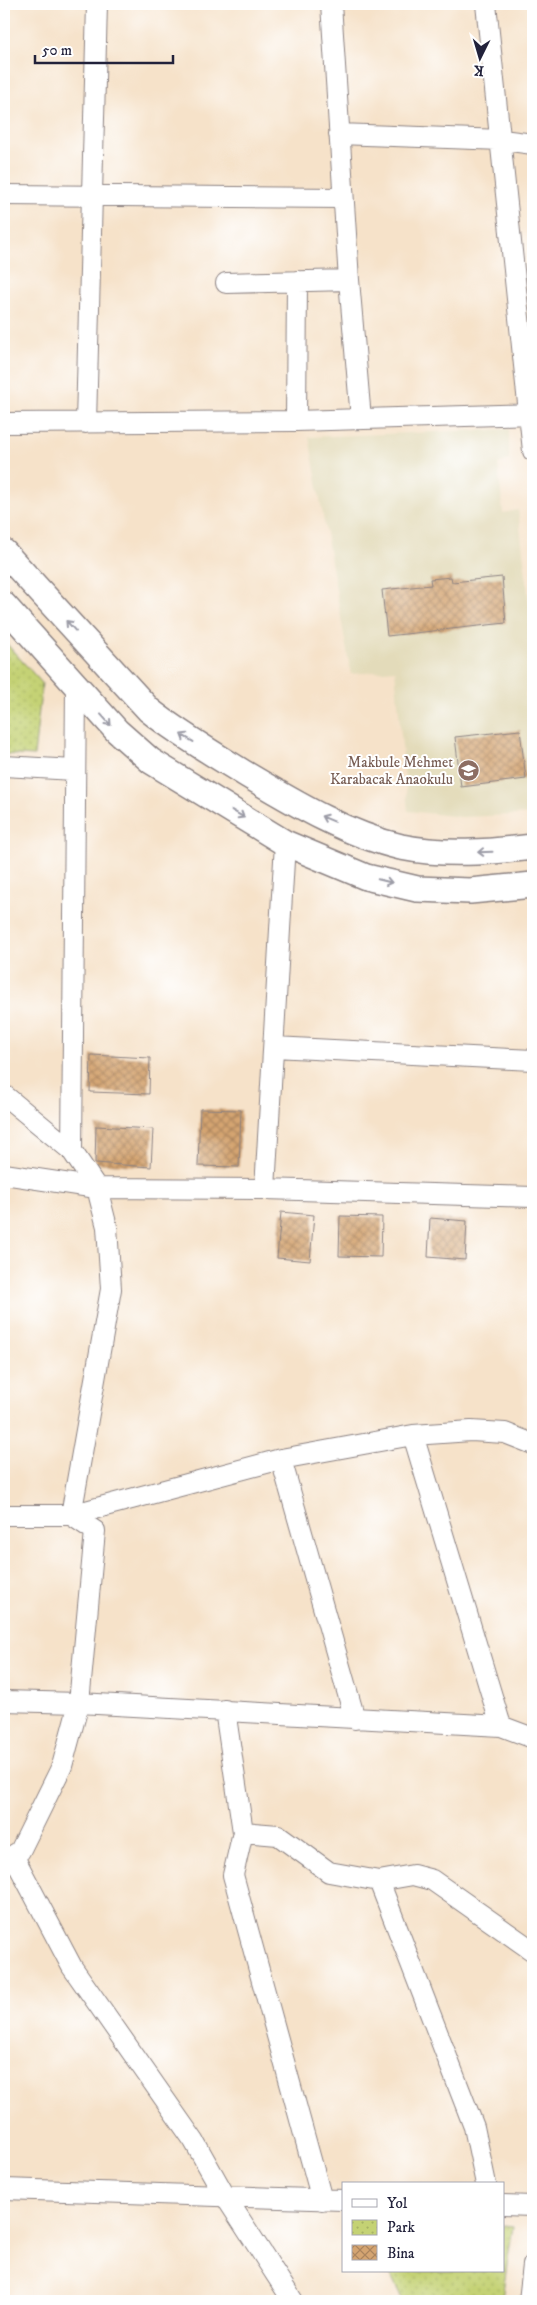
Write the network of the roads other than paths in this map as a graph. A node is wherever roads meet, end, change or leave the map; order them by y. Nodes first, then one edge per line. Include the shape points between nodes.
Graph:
1 (97, 4) edge
2 (331, 4) edge
3 (486, 4) edge
4 (339, 134) junction
5 (502, 140) junction
6 (533, 144) edge
7 (4, 195) edge
8 (92, 196) junction
9 (343, 198) junction
10 (349, 280) junction
11 (297, 281) junction
12 (226, 283) dead end
13 (531, 414) edge
14 (361, 419) junction
15 (296, 421) junction
16 (4, 423) edge
17 (86, 423) junction
18 (533, 452) edge
19 (4, 552) edge
20 (4, 605) edge
21 (76, 686) junction
22 (4, 766) edge
23 (74, 770) junction
24 (285, 843) junction
25 (533, 847) edge
26 (533, 885) edge
27 (274, 1047) junction
28 (533, 1060) edge
29 (4, 1095) edge
30 (72, 1151) junction
31 (4, 1174) edge
32 (97, 1188) junction
33 (265, 1189) junction
34 (533, 1197) edge
35 (413, 1435) junction
36 (533, 1444) edge
37 (281, 1459) junction
38 (4, 1515) edge
39 (71, 1515) junction
40 (4, 1701) edge
41 (78, 1703) junction
42 (225, 1710) junction
43 (355, 1719) junction
44 (501, 1726) junction
45 (533, 1738) edge
46 (243, 1832) junction
47 (9, 1859) edge
48 (379, 1881) junction
49 (533, 1950) edge
50 (486, 2182) edge
51 (4, 2189) edge
52 (225, 2196) junction
53 (322, 2200) junction
54 (342, 2200) edge
55 (504, 2205) edge
56 (533, 2206) edge
57 (533, 2265) edge
58 (293, 2301) edge
59 (529, 2301) edge

1 - 8 street
2 - 4 street
3 - 5 street
4 - 5 street
4 - 9 street
5 - 6 street
5 - 13 street
7 - 8 street
8 - 9 street
8 - 17 street
9 - 10 street
10 - 11 street
10 - 14 street
11 - 12 street
11 - 15 street
13 - 14 street
13 - 18 street
14 - 15 street
15 - 17 street
16 - 17 street
25 -> 19 main road via 447,853 401,846 306,810 177,732 150,710
20 - 21 main road
21 - 23 street
21 -> 24 main road via 116,731 151,761
22 - 23 street
23 - 30 street
24 -> 26 main road via 366,877 417,890 470,891
24 - 27 street
27 - 28 street
27 - 33 street
29 - 30 street
30 - 32 street
31 - 32 street
32 - 33 street
32 - 39 street via 107,1228 111,1289
33 - 34 street
35 - 36 street via 471,1431 506,1433
35 - 37 street
35 - 44 street
37 - 39 street
37 - 43 street
38 - 39 street
39 - 41 street via 95,1531
40 - 41 street
41 - 42 street
41 - 47 street via 62,1766 20,1851
42 - 43 street
42 - 46 street
43 - 44 street
44 - 45 street
46 - 48 street via 278,1835 329,1872
46 - 53 street via 233,1875
47 - 52 street via 72,1967 194,2141
48 - 49 street via 413,1875 432,1880
48 - 50 street via 474,2127
51 - 52 street
52 - 53 street
52 - 58 street
53 - 54 street
55 - 56 street
57 - 59 street

